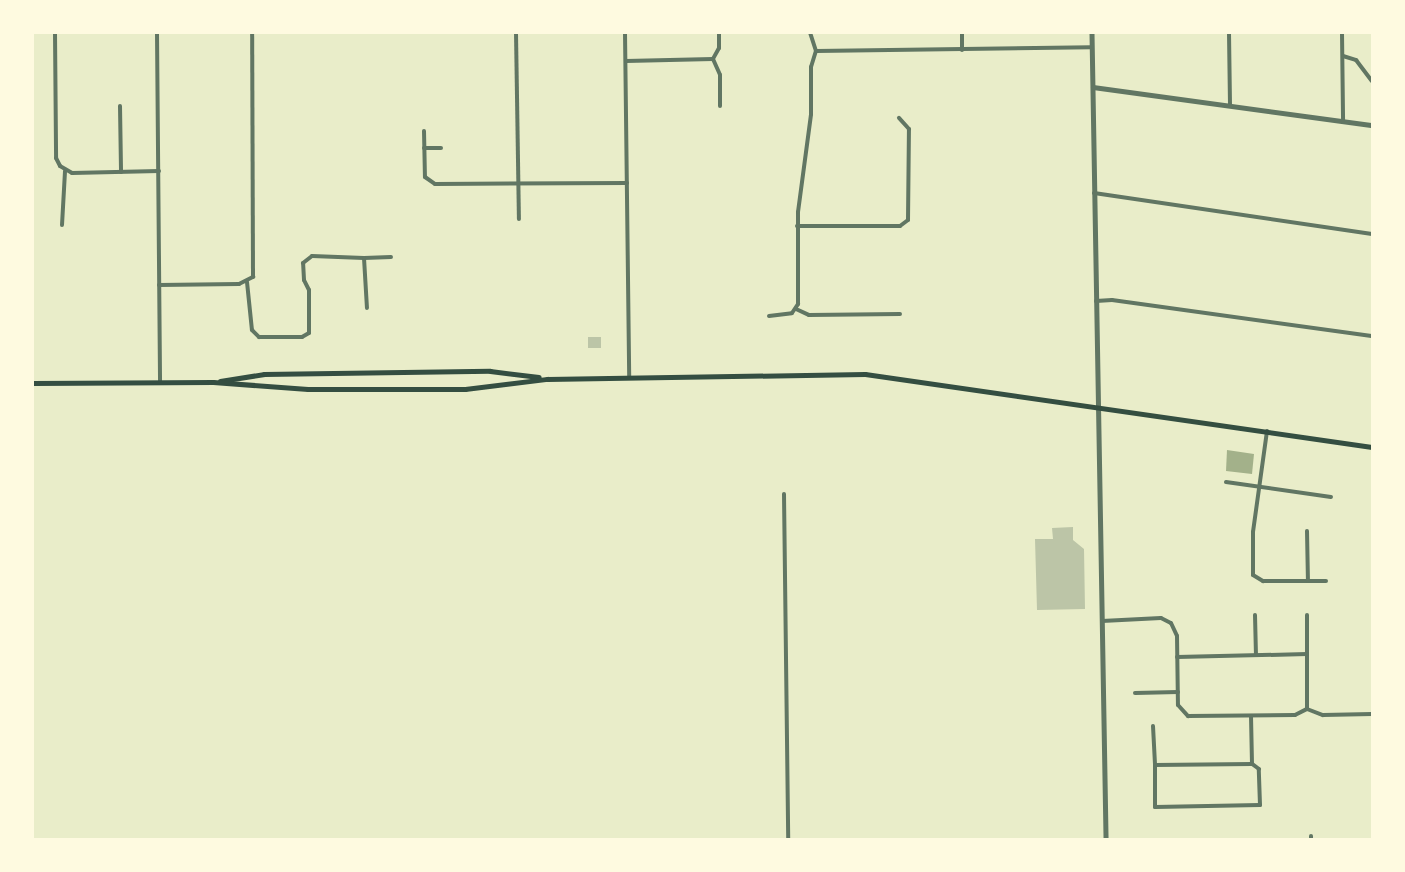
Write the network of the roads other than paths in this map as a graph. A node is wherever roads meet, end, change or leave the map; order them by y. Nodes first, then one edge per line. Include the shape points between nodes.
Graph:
1 (55, 33) edge
2 (156, 33) edge
3 (252, 33) edge
4 (516, 33) edge
5 (625, 33) edge
6 (719, 33) edge
7 (810, 33) edge
8 (962, 33) edge
9 (1092, 33) edge
10 (1229, 33) edge
11 (1342, 33) edge
12 (1091, 47) junction
13 (962, 50) junction
14 (816, 51) junction
15 (1342, 56) junction
16 (713, 58) junction
17 (626, 62) junction
18 (1372, 81) edge
19 (1093, 87) junction
20 (120, 106) dead end
21 (720, 106) dead end
22 (1230, 106) junction
23 (899, 118) dead end
24 (1343, 121) junction
25 (1372, 125) edge
26 (424, 131) dead end
27 (424, 148) junction
28 (441, 148) dead end
29 (65, 171) junction
30 (159, 171) junction
31 (121, 172) junction
32 (627, 183) junction
33 (518, 184) junction
34 (1094, 193) junction
35 (519, 219) dead end
36 (62, 225) dead end
37 (797, 226) junction
38 (1372, 234) edge
39 (391, 257) dead end
40 (364, 258) junction
41 (247, 282) junction
42 (159, 285) junction
43 (1095, 301) junction
44 (367, 308) dead end
45 (796, 309) junction
46 (900, 314) dead end
47 (769, 316) dead end
48 (1372, 336) edge
49 (629, 376) junction
50 (547, 378) junction
51 (213, 382) junction
52 (33, 383) edge
53 (160, 384) junction
54 (1097, 406) junction
55 (1267, 431) junction
56 (1372, 447) edge
57 (1226, 482) dead end
58 (1259, 487) junction
59 (784, 494) dead end
60 (1331, 497) dead end
61 (1307, 531) dead end
62 (1308, 581) junction
63 (1326, 581) dead end
64 (1255, 615) dead end
65 (1306, 615) dead end
66 (1101, 621) junction
67 (1307, 654) junction
68 (1256, 655) junction
69 (1177, 657) junction
70 (1178, 692) junction
71 (1135, 693) dead end
72 (1307, 709) junction
73 (1372, 714) edge
74 (1251, 716) junction
75 (1154, 726) dead end
76 (1252, 764) junction
77 (1155, 765) junction
78 (788, 839) edge
79 (1106, 839) edge

1 - 29 street via 56,158
2 - 30 street
3 - 41 street via 254,269
4 - 33 street
5 - 17 street
6 - 16 street via 719,48
7 - 14 street
8 - 13 street
9 - 12 street
10 - 22 street
11 - 15 street
12 - 13 street
12 - 19 street
13 - 14 street
14 - 37 street via 811,67 811,114
15 - 18 street via 1356,60
15 - 24 street
16 - 17 street
16 - 21 street via 720,75
17 - 32 street
19 - 22 street
19 - 34 street
20 - 31 street
22 - 24 street
23 - 37 street via 909,129 908,220 900,226
24 - 25 street
26 - 27 street
27 - 28 street
27 - 33 street via 425,177 431,183
29 - 31 street
29 - 36 street
30 - 31 street
30 - 42 street
32 - 33 street
32 - 49 street
33 - 35 street
34 - 38 street
34 - 43 street
37 - 45 street
39 - 40 street
40 - 41 street via 314,256 303,263 311,327 302,337 253,335
40 - 44 street
41 - 42 street
42 - 53 street
43 - 48 street via 1112,300
43 - 54 street
45 - 46 street via 809,315
45 - 47 street via 786,315
49 - 50 main road
49 - 54 main road via 865,374
50 - 51 main road via 465,389 308,389
50 - 51 main road via 490,371 264,374
51 - 53 main road
52 - 53 main road
54 - 55 main road
54 - 66 street
55 - 56 main road
55 - 58 street
57 - 58 street
58 - 60 street
58 - 62 street via 1252,532 1253,575 1263,582
59 - 78 street
61 - 62 street
62 - 63 street
64 - 68 street
65 - 67 street
66 - 69 street via 1165,619 1176,631
66 - 79 street
67 - 68 street
67 - 72 street
68 - 69 street
69 - 70 street
70 - 71 street
70 - 74 street via 1178,705 1188,716
72 - 73 street via 1323,715
72 - 74 street via 1295,715
74 - 76 street
75 - 77 street
76 - 77 street
76 - 77 street via 1259,769 1260,805 1155,807

